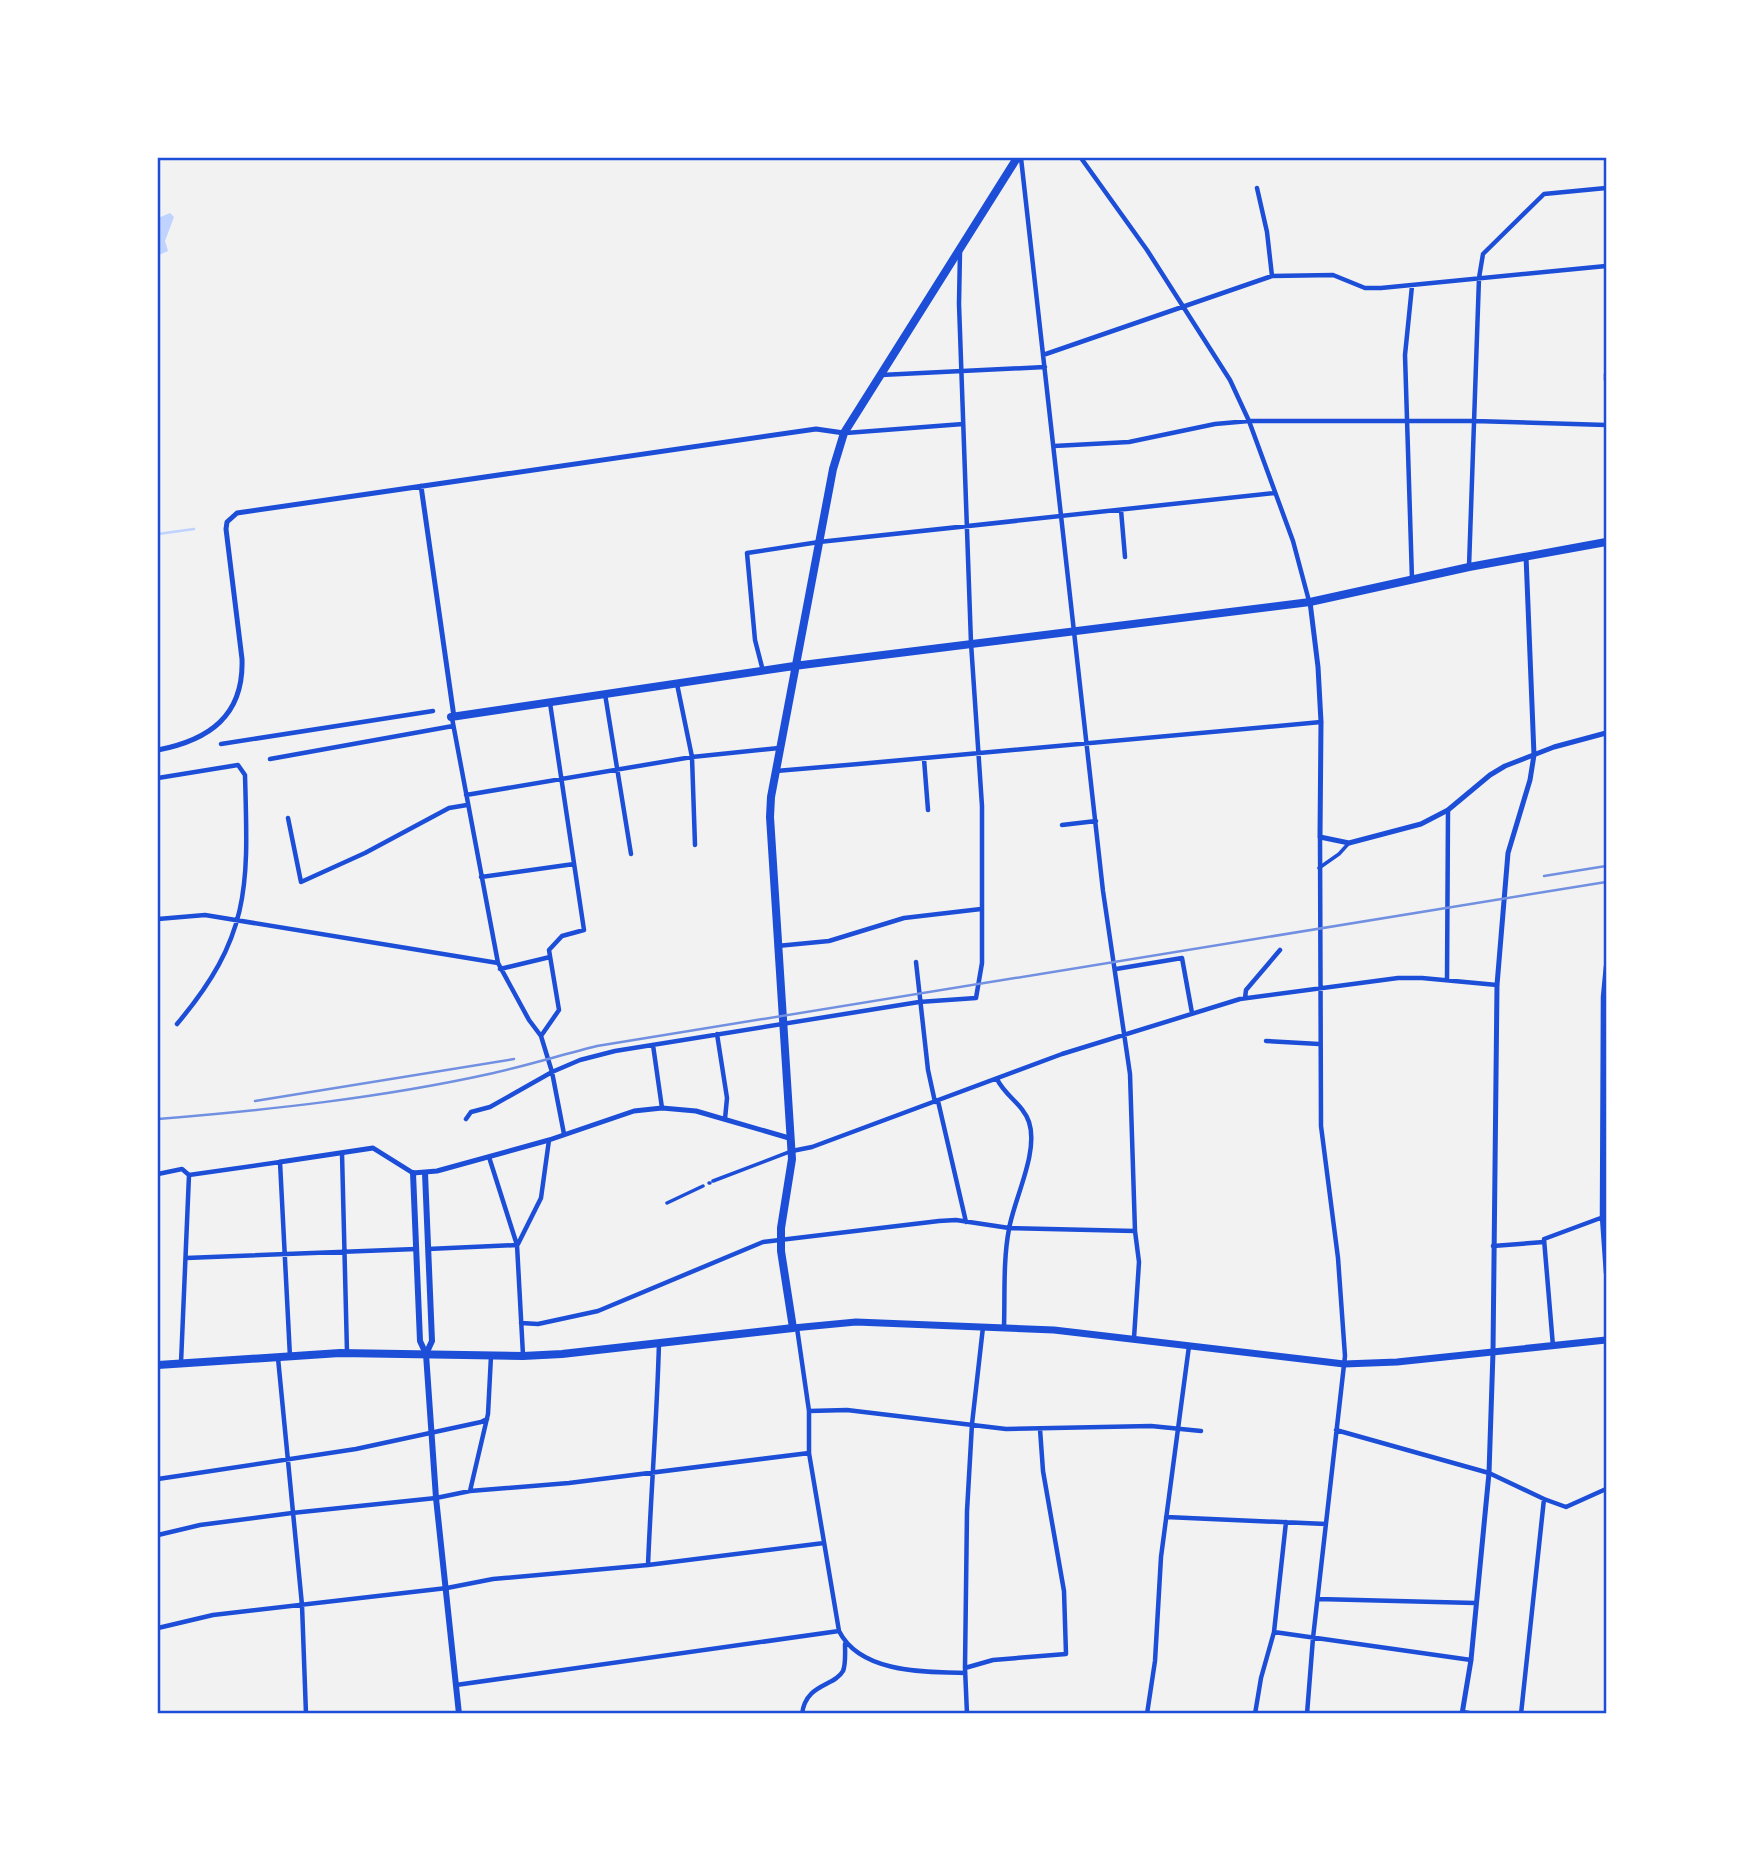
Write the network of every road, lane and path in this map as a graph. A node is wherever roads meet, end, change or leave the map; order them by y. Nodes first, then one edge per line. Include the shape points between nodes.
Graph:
1 (1019, 158) edge
2 (1081, 158) edge
3 (1257, 188) dead end
4 (1606, 188) edge
5 (960, 246) junction
6 (1606, 267) edge
7 (1272, 276) junction
8 (1479, 278) junction
9 (1412, 286) junction
10 (1183, 306) junction
11 (1043, 355) junction
12 (1045, 367) junction
13 (961, 372) junction
14 (1606, 374) edge
15 (880, 375) junction
16 (1606, 380) edge
17 (1249, 421) junction
18 (1406, 421) junction
19 (1474, 421) junction
20 (963, 424) junction
21 (1606, 425) edge
22 (844, 433) junction
23 (1054, 446) junction
24 (421, 486) junction
25 (1275, 493) junction
26 (1121, 510) junction
27 (1062, 518) junction
28 (967, 527) junction
29 (819, 542) junction
30 (1606, 542) edge
31 (1526, 556) junction
32 (1125, 557) dead end
33 (1469, 567) junction
34 (1412, 580) junction
35 (1310, 602) junction
36 (1074, 630) junction
37 (971, 643) junction
38 (794, 666) junction
39 (763, 671) junction
40 (677, 684) junction
41 (605, 694) junction
42 (550, 702) junction
43 (433, 710) dead end
44 (453, 720) junction
45 (1321, 723) junction
46 (1606, 733) edge
47 (1087, 743) junction
48 (220, 744) dead end
49 (780, 748) junction
50 (158, 750) edge
51 (978, 755) junction
52 (1534, 755) junction
53 (692, 757) junction
54 (924, 759) junction
55 (270, 760) dead end
56 (617, 771) junction
57 (775, 771) junction
58 (158, 778) edge
59 (560, 779) junction
60 (466, 795) junction
61 (467, 805) junction
62 (928, 810) dead end
63 (1448, 810) junction
64 (288, 818) dead end
65 (1096, 821) junction
66 (1062, 825) dead end
67 (1320, 837) junction
68 (1349, 843) junction
69 (695, 845) dead end
70 (631, 854) dead end
71 (574, 864) junction
72 (1319, 868) junction
73 (481, 877) junction
74 (981, 909) junction
75 (158, 919) edge
76 (238, 920) junction
77 (777, 946) junction
78 (1280, 950) dead end
79 (551, 957) junction
80 (916, 962) dead end
81 (498, 963) junction
82 (1606, 966) edge
83 (500, 969) junction
84 (1116, 969) junction
85 (1447, 980) junction
86 (1497, 985) junction
87 (1319, 989) junction
88 (1245, 998) junction
89 (919, 1002) junction
90 (1192, 1013) junction
91 (783, 1023) junction
92 (177, 1024) dead end
93 (717, 1034) junction
94 (1126, 1034) junction
95 (541, 1036) junction
96 (1266, 1041) dead end
97 (1319, 1044) junction
98 (653, 1045) junction
99 (552, 1072) junction
100 (997, 1079) junction
101 (937, 1101) junction
102 (663, 1108) junction
103 (724, 1118) junction
104 (466, 1119) dead end
105 (565, 1134) junction
106 (789, 1138) junction
107 (549, 1140) junction
108 (791, 1151) junction
109 (342, 1153) junction
110 (489, 1157) junction
111 (280, 1162) junction
112 (413, 1173) junction
113 (425, 1173) junction
114 (158, 1174) edge
115 (189, 1175) junction
116 (711, 1182) dead end
117 (703, 1186) dead end
118 (667, 1203) dead end
119 (1604, 1217) edge
120 (966, 1222) junction
121 (1009, 1228) junction
122 (1135, 1231) junction
123 (780, 1241) junction
124 (1544, 1242) junction
125 (517, 1245) junction
126 (1492, 1247) junction
127 (415, 1248) junction
128 (428, 1249) junction
129 (343, 1251) junction
130 (285, 1254) junction
131 (186, 1258) junction
132 (1606, 1273) edge
133 (521, 1323) junction
134 (983, 1326) junction
135 (795, 1327) junction
136 (1004, 1327) junction
137 (1134, 1338) junction
138 (1606, 1340) edge
139 (659, 1342) junction
140 (1189, 1345) junction
141 (1553, 1347) junction
142 (1493, 1352) junction
143 (347, 1353) junction
144 (426, 1354) junction
145 (492, 1356) junction
146 (523, 1356) junction
147 (278, 1358) junction
148 (290, 1358) junction
149 (181, 1364) junction
150 (1344, 1364) junction
151 (158, 1366) edge
152 (809, 1412) junction
153 (487, 1419) junction
154 (972, 1424) junction
155 (1177, 1428) junction
156 (1040, 1429) junction
157 (1336, 1430) junction
158 (1201, 1431) dead end
159 (433, 1432) junction
160 (809, 1453) junction
161 (288, 1459) junction
162 (1489, 1473) junction
163 (651, 1474) junction
164 (158, 1479) edge
165 (1606, 1489) edge
166 (470, 1491) junction
167 (436, 1498) junction
168 (1544, 1499) junction
169 (292, 1513) junction
170 (1166, 1517) junction
171 (1286, 1522) junction
172 (1326, 1524) junction
173 (158, 1535) edge
174 (824, 1542) junction
175 (648, 1565) junction
176 (447, 1588) junction
177 (1318, 1599) junction
178 (1475, 1603) junction
179 (302, 1605) junction
180 (158, 1628) edge
181 (839, 1631) junction
182 (1274, 1632) junction
183 (1313, 1638) junction
184 (845, 1643) junction
185 (1471, 1660) junction
186 (965, 1670) junction
187 (456, 1685) junction
188 (1462, 1712) edge
189 (306, 1713) edge
190 (459, 1713) edge
191 (802, 1713) edge
192 (967, 1713) edge
193 (1147, 1713) edge
194 (1255, 1713) edge
195 (1307, 1713) edge
196 (1475, 1713) edge
197 (1521, 1713) edge

1 - 5 highway
1 - 11 street
2 - 10 street
3 - 7 street
4 - 8 street via 1544,194 1483,254
5 - 13 street
5 - 15 highway
6 - 8 street
7 - 9 street via 1333,275 1365,288
7 - 10 street
8 - 9 street
8 - 19 street
9 - 18 street via 1405,355
10 - 11 street
10 - 17 street via 1230,380
11 - 12 street
12 - 13 street
12 - 23 street
13 - 15 street
13 - 20 street
14 - 16 street
15 - 22 highway
17 - 18 street
17 - 23 street via 1129,442
17 - 25 street
18 - 19 street
18 - 34 street
19 - 21 street
19 - 33 street
20 - 22 street
20 - 28 street
22 - 24 street via 816,429
22 - 29 highway
23 - 27 street
24 - 44 street
24 - 50 street via 232,516 226,529 242,659 240,685 229,712 211,731
25 - 26 street
25 - 35 street
26 - 27 street
26 - 32 street
27 - 28 street
27 - 36 street
28 - 29 street
28 - 37 street
29 - 38 highway
29 - 39 street via 747,553 755,640
30 - 31 highway
31 - 33 highway
31 - 52 street
33 - 34 highway
34 - 35 highway
35 - 36 highway
35 - 45 street
36 - 37 highway
36 - 47 street
37 - 38 highway
37 - 51 street
38 - 39 highway
38 - 49 highway
39 - 40 highway
40 - 41 highway
40 - 53 street
41 - 42 highway
41 - 56 street
42 - 44 highway
42 - 59 street
43 - 48 street
44 - 55 street
44 - 60 street
45 - 47 street
45 - 67 street
46 - 52 street
47 - 51 street
47 - 65 street
49 - 53 street
49 - 57 highway
51 - 54 street
51 - 74 street
52 - 63 street via 1497,770
52 - 86 street via 1508,853
53 - 56 street
53 - 69 street
54 - 57 street
54 - 62 street
56 - 59 street
56 - 70 street
57 - 77 highway via 770,817
58 - 76 street via 238,765 244,775 247,859
59 - 60 street
59 - 71 street
60 - 61 street
61 - 64 street via 449,808 301,882
61 - 73 street
63 - 68 street via 1421,824
63 - 85 street
65 - 66 street
65 - 84 street
67 - 68 street
67 - 72 street
68 - 72 street
71 - 73 street
71 - 79 street via 584,930 562,936 549,950
72 - 87 street
73 - 81 street
74 - 77 street via 904,918 829,942
74 - 89 street via 982,963 976,998
75 - 76 street via 205,915
76 - 81 street
76 - 92 street via 204,992
77 - 91 highway
78 - 88 street via 1246,990
79 - 83 street
79 - 95 street via 559,1007
80 - 89 street
81 - 83 street
82 - 119 street
83 - 95 street
84 - 90 street via 1182,958
84 - 94 street
85 - 86 street
85 - 87 street via 1398,978
86 - 126 street
87 - 88 street
87 - 97 street
88 - 90 street
89 - 91 street
89 - 101 street
90 - 94 street
91 - 93 street
91 - 106 highway
93 - 98 street
93 - 103 street via 727,1098
94 - 100 street
94 - 122 street
95 - 99 street
96 - 97 street
97 - 150 street via 1321,1126 1343,1300
98 - 99 street via 580,1060
98 - 102 street
99 - 104 street via 491,1107 471,1112
99 - 105 street
100 - 101 street
100 - 121 street via 1029,1123 1023,1186
101 - 108 street
101 - 120 street
102 - 103 street
102 - 105 street via 634,1111
103 - 106 street
105 - 107 street
106 - 108 highway
107 - 110 street
107 - 125 street via 541,1198
108 - 116 street
108 - 123 highway
109 - 111 street
109 - 112 street via 373,1148
109 - 129 street
110 - 113 street
110 - 125 street
111 - 115 street
111 - 130 street
112 - 113 street
112 - 127 main road
113 - 128 main road
114 - 115 street via 182,1170
115 - 131 street
117 - 118 street
119 - 124 street
119 - 132 street
120 - 121 street
120 - 123 street via 939,1220
121 - 122 street
121 - 136 street
122 - 137 street via 1139,1262
123 - 133 street via 756,1244 598,1311 538,1324
123 - 135 highway
124 - 126 street
124 - 141 street
125 - 128 street
125 - 133 street
126 - 142 street
127 - 129 street
127 - 144 main road via 420,1341
128 - 144 main road via 432,1340
129 - 130 street
129 - 143 street
130 - 131 street
130 - 148 street
131 - 149 street
133 - 146 street
134 - 135 main road via 856,1322
134 - 136 main road
134 - 154 street
135 - 139 highway
135 - 152 street
136 - 137 main road
137 - 140 main road
138 - 141 main road
139 - 146 highway
139 - 163 street
140 - 150 main road
140 - 155 street
141 - 142 main road
142 - 150 main road
142 - 162 street
143 - 144 highway
143 - 148 highway
144 - 145 highway
144 - 159 main road
145 - 146 highway
145 - 153 street
147 - 148 highway
147 - 149 highway
147 - 161 street
149 - 151 highway
150 - 157 street
152 - 154 street via 847,1410
152 - 160 street
153 - 159 street
153 - 166 street
154 - 156 street
154 - 186 street
155 - 156 street
155 - 158 street
155 - 170 street
156 - 186 street via 1063,1591 1066,1654 993,1660
157 - 162 street
157 - 172 street
159 - 161 street
159 - 167 main road
160 - 163 street
160 - 174 street
161 - 164 street
161 - 169 street
162 - 168 street
162 - 178 street
163 - 166 street
163 - 175 street
165 - 168 street via 1566,1507
166 - 167 street
167 - 169 street
167 - 176 main road
168 - 197 street
169 - 173 street
169 - 179 street
170 - 171 street
170 - 193 street
171 - 172 street
171 - 182 street
172 - 177 street
174 - 175 street
174 - 181 street
175 - 176 street via 493,1579
176 - 179 street
176 - 187 main road
177 - 178 street
177 - 183 street
178 - 185 street
179 - 180 street via 213,1615
179 - 189 street
181 - 184 street
181 - 187 street
182 - 183 street
182 - 194 street
183 - 185 street
183 - 195 street
184 - 186 street via 863,1656 910,1671
184 - 191 street via 844,1670 807,1698
185 - 188 street
186 - 192 street
187 - 190 main road
188 - 196 street

